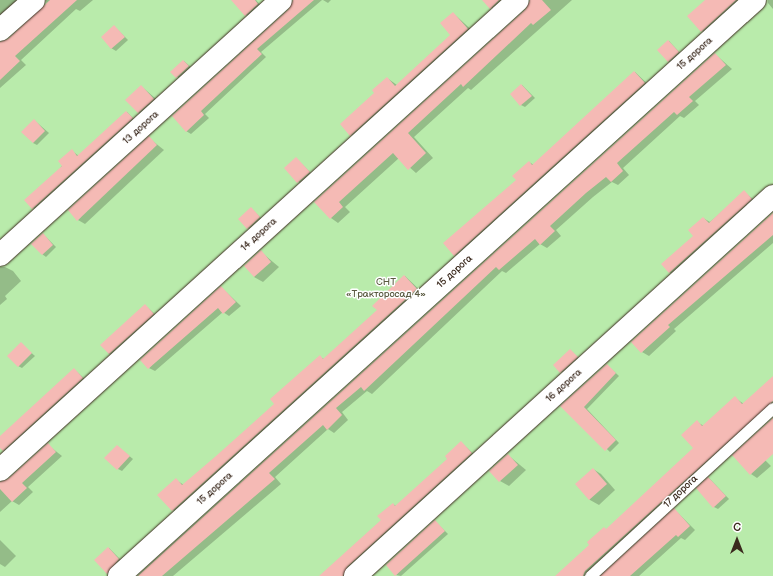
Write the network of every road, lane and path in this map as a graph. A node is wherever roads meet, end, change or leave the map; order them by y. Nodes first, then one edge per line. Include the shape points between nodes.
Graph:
1 (34, 0) edge
2 (281, 0) edge
3 (518, 0) edge
4 (755, 0) edge
5 (0, 30) edge
6 (773, 196) edge
7 (0, 255) edge
8 (773, 408) edge
9 (0, 470) edge
10 (119, 576) edge
11 (355, 576) edge
12 (590, 576) edge

1 - 5 street
2 - 7 street, 13 дорога
3 - 9 street, 14 дорога
4 - 10 street, 15 дорога
6 - 11 street, 16 дорога
8 - 12 lane, 17 дорога

